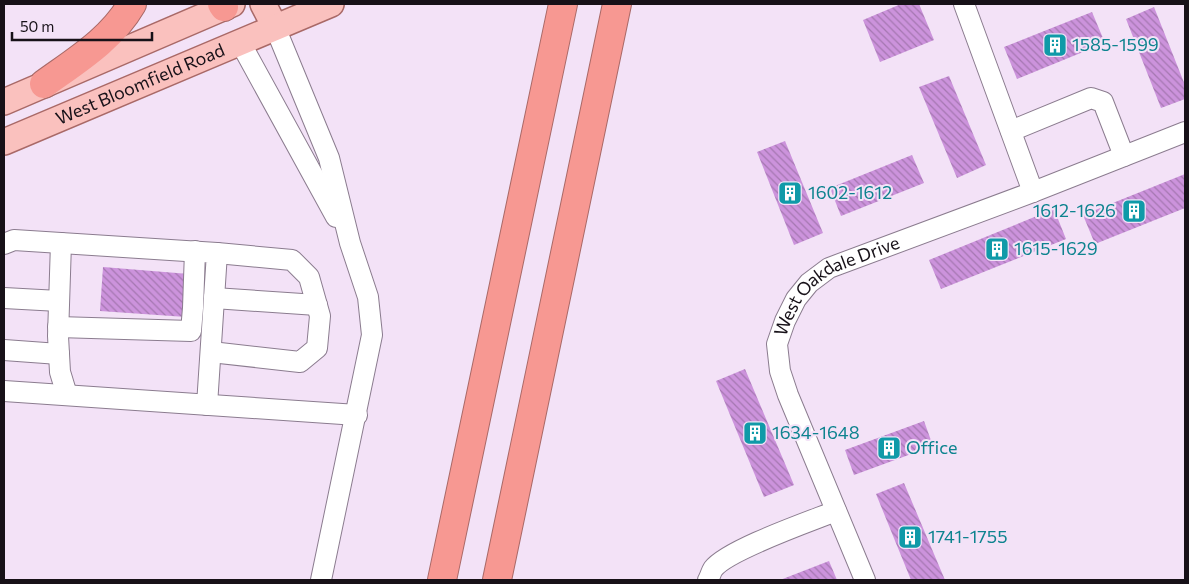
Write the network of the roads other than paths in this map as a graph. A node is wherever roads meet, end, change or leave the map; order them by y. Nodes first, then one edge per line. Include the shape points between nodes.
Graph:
1 (132, 4) edge
2 (263, 4) edge
3 (331, 4) edge
4 (547, 4) edge
5 (563, 4) edge
6 (617, 4) edge
7 (964, 4) edge
8 (226, 5) edge
9 (275, 27) junction
10 (240, 42) junction
11 (44, 84) junction
12 (4, 102) edge
13 (1010, 131) junction
14 (1185, 132) edge
15 (4, 142) edge
16 (531, 156) junction
17 (1124, 156) junction
18 (1033, 192) junction
19 (61, 243) junction
20 (350, 243) junction
21 (4, 244) edge
22 (194, 251) junction
23 (217, 253) junction
24 (4, 298) edge
25 (214, 298) junction
26 (59, 301) junction
27 (317, 305) junction
28 (58, 327) junction
29 (4, 350) edge
30 (211, 352) junction
31 (59, 354) junction
32 (4, 391) edge
33 (67, 395) junction
34 (207, 405) junction
35 (357, 415) junction
36 (836, 511) junction
37 (320, 580) edge
38 (442, 580) edge
39 (497, 580) edge
40 (708, 580) edge
41 (865, 580) edge

1 - 11 highway via 104,41
2 - 9 main road
3 - 9 main road, West Bloomfield Road
4 - 16 highway
5 - 16 highway
6 - 39 highway
7 - 13 street
8 - 10 main road
8 - 11 main road
9 - 10 main road, West Bloomfield Road
9 - 20 street via 329,158
10 - 15 main road, West Bloomfield Road
10 - 20 street
11 - 12 main road
13 - 17 street via 1091,98 1103,102
13 - 18 street
14 - 17 street, West Oakdale Drive
16 - 38 highway
17 - 18 street, West Oakdale Drive
18 - 36 street, West Oakdale Drive via 829,268 808,283 796,299 777,344 780,371
19 - 21 street via 14,240
19 - 22 street
19 - 26 street
20 - 35 street via 368,297 372,335
22 - 23 street
22 - 28 street via 191,331
23 - 25 street
23 - 27 street via 292,260 308,277
24 - 26 street
25 - 27 street
25 - 30 street
26 - 28 street
27 - 30 street via 320,316 317,348 300,362
28 - 31 street
29 - 31 street
30 - 34 street
31 - 33 street
32 - 33 street
33 - 34 street
34 - 35 street
35 - 37 street
36 - 40 street via 741,550 725,559
36 - 41 street, West Oakdale Drive

